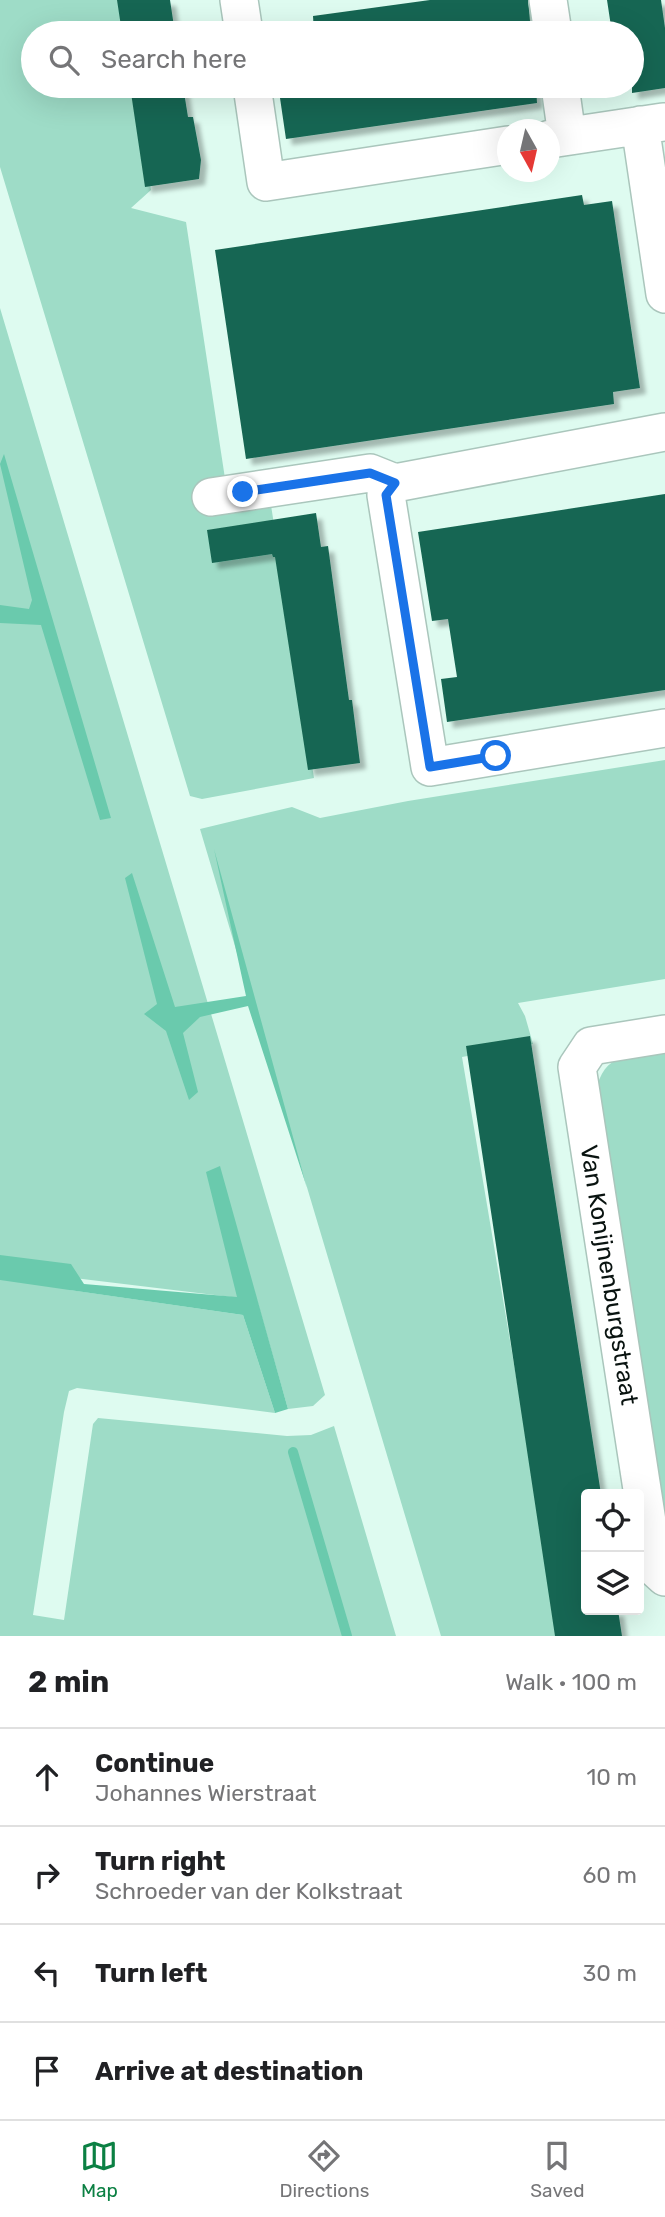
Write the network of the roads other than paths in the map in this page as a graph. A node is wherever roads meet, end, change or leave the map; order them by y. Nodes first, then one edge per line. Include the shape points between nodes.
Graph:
1 (239, 0) edge
2 (548, 0) edge
3 (242, 21) edge
4 (551, 21) edge
5 (254, 98) edge
6 (560, 98) edge
7 (559, 119) edge
8 (652, 123) edge
9 (560, 137) edge
10 (497, 147) edge
11 (665, 294) edge
12 (665, 432) edge
13 (395, 483) junction
14 (211, 498) dead end
15 (665, 728) edge
16 (665, 1034) edge
17 (665, 1577) edge

1 - 3 street
2 - 4 street
5 - 10 street via 266,182
6 - 7 street
8 - 9 street
8 - 11 street
12 - 13 street
13 - 14 street via 370,473
13 - 15 street via 386,495 430,767
16 - 17 street, Van Konijnenburgstraat via 591,1046 577,1067 654,1567

